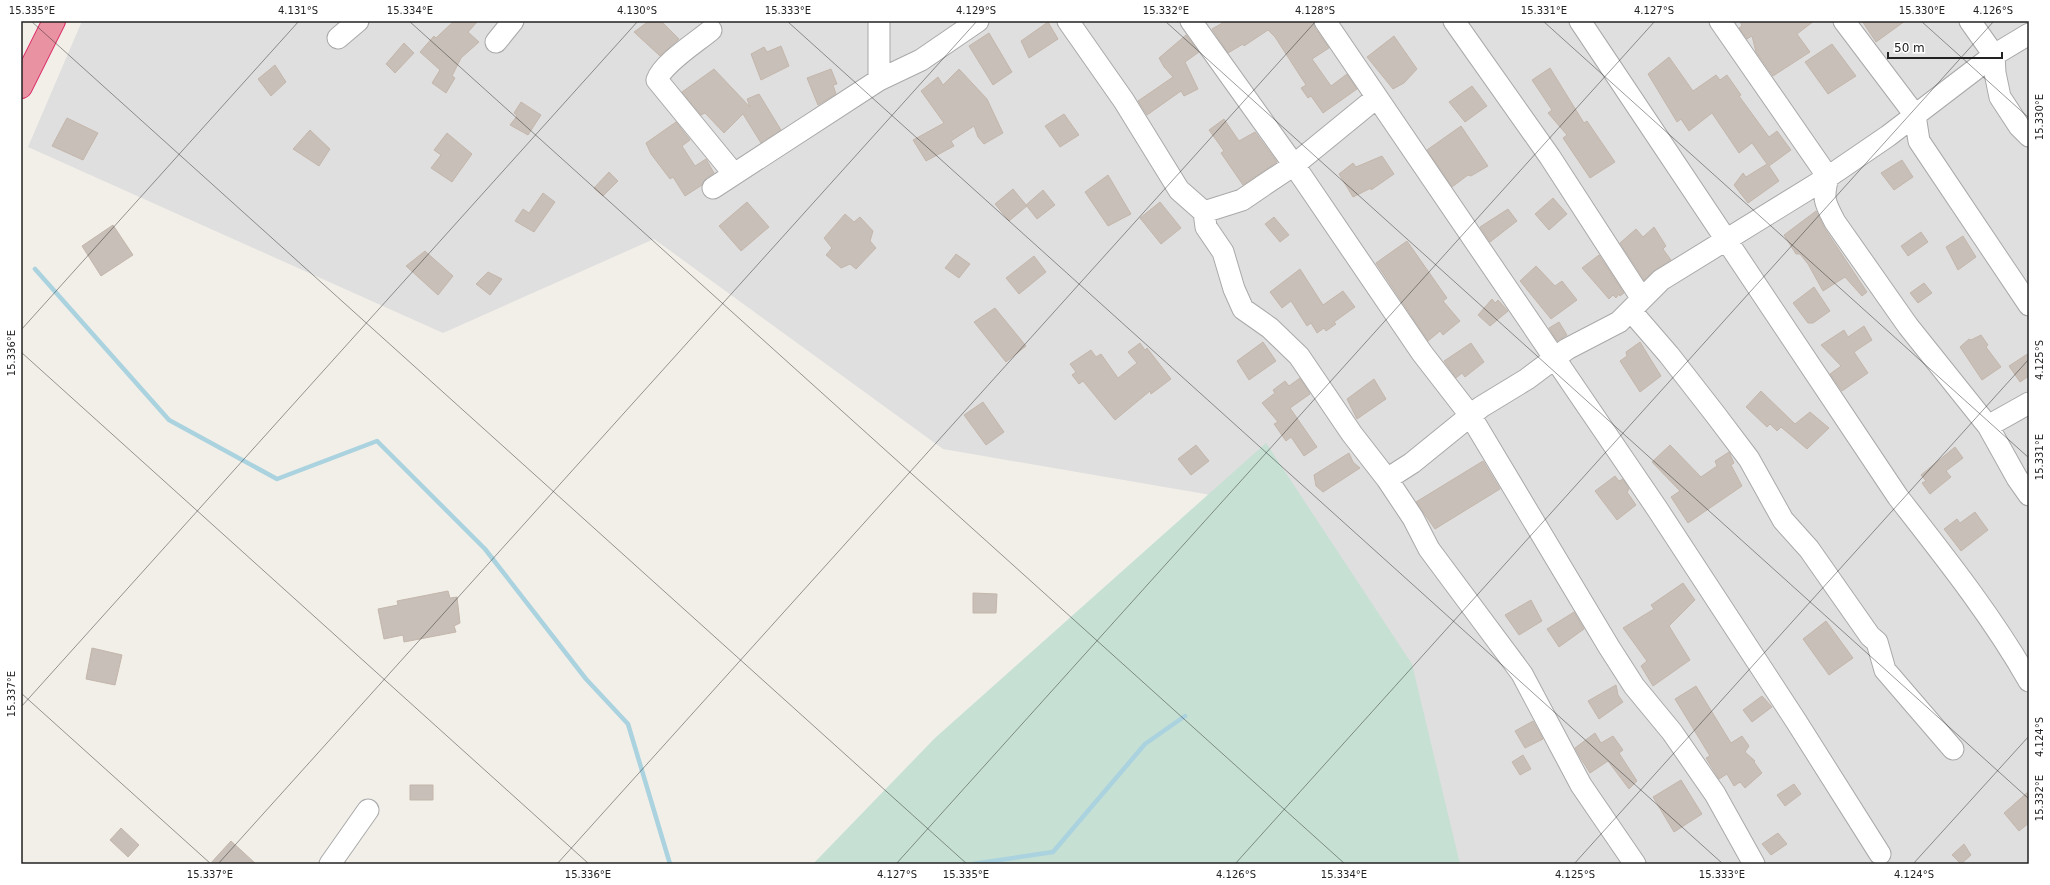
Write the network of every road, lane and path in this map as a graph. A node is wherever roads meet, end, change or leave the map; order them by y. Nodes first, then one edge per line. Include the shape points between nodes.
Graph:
1 (54, 21) edge
2 (358, 21) edge
3 (513, 21) edge
4 (879, 21) edge
5 (978, 21) edge
6 (1068, 21) edge
7 (1191, 21) edge
8 (1325, 21) edge
9 (1454, 21) edge
10 (1580, 21) edge
11 (1720, 21) edge
12 (1844, 21) edge
13 (1970, 21) edge
14 (711, 30) dead end
15 (2029, 34) edge
16 (338, 38) dead end
17 (496, 42) dead end
18 (1994, 55) junction
19 (879, 80) junction
20 (21, 87) edge
21 (1376, 98) junction
22 (1915, 115) junction
23 (2029, 136) edge
24 (1294, 165) junction
25 (734, 174) junction
26 (1828, 177) junction
27 (713, 188) dead end
28 (1204, 212) junction
29 (1728, 241) junction
30 (1636, 305) junction
31 (2029, 305) edge
32 (1554, 358) junction
33 (2029, 403) edge
34 (1470, 415) junction
35 (1988, 426) junction
36 (1387, 479) junction
37 (2029, 495) edge
38 (2029, 681) edge
39 (1953, 749) dead end
40 (368, 810) dead end
41 (1880, 854) dead end
42 (1749, 862) edge
43 (330, 864) edge
44 (1635, 864) edge

1 - 20 highway
2 - 16 street
3 - 17 street
4 - 19 street
5 - 19 street via 921,60
6 - 28 street via 1124,101 1179,190
7 - 24 street
8 - 21 street
9 - 30 street via 1550,157
10 - 29 street
11 - 26 street
12 - 22 street
13 - 18 street
14 - 25 street via 659,72 657,80
15 - 18 street
18 - 22 street
18 - 23 street via 2000,97
19 - 25 street
21 - 24 street
21 - 32 street
22 - 26 street
22 - 31 street via 1919,141
24 - 28 street via 1242,200
24 - 34 street via 1422,353
25 - 27 street
26 - 29 street
26 - 35 street via 1824,194 1835,222 1908,326
28 - 36 street via 1206,227 1223,252 1234,289 1244,309 1270,328 1299,356 1352,434
29 - 30 street via 1661,280
29 - 38 street via 1898,497 1953,568 2015,656
30 - 32 street via 1609,329
30 - 39 street via 1674,361 1749,459 1783,520 1809,549 1870,636 1877,642 1886,670
32 - 34 street via 1527,379
32 - 41 street via 1658,510
33 - 35 street
34 - 36 street via 1412,463
34 - 42 street via 1634,686 1672,732 1716,794
35 - 37 street
36 - 44 street via 1413,518 1429,549 1522,674 1581,785
40 - 43 street

